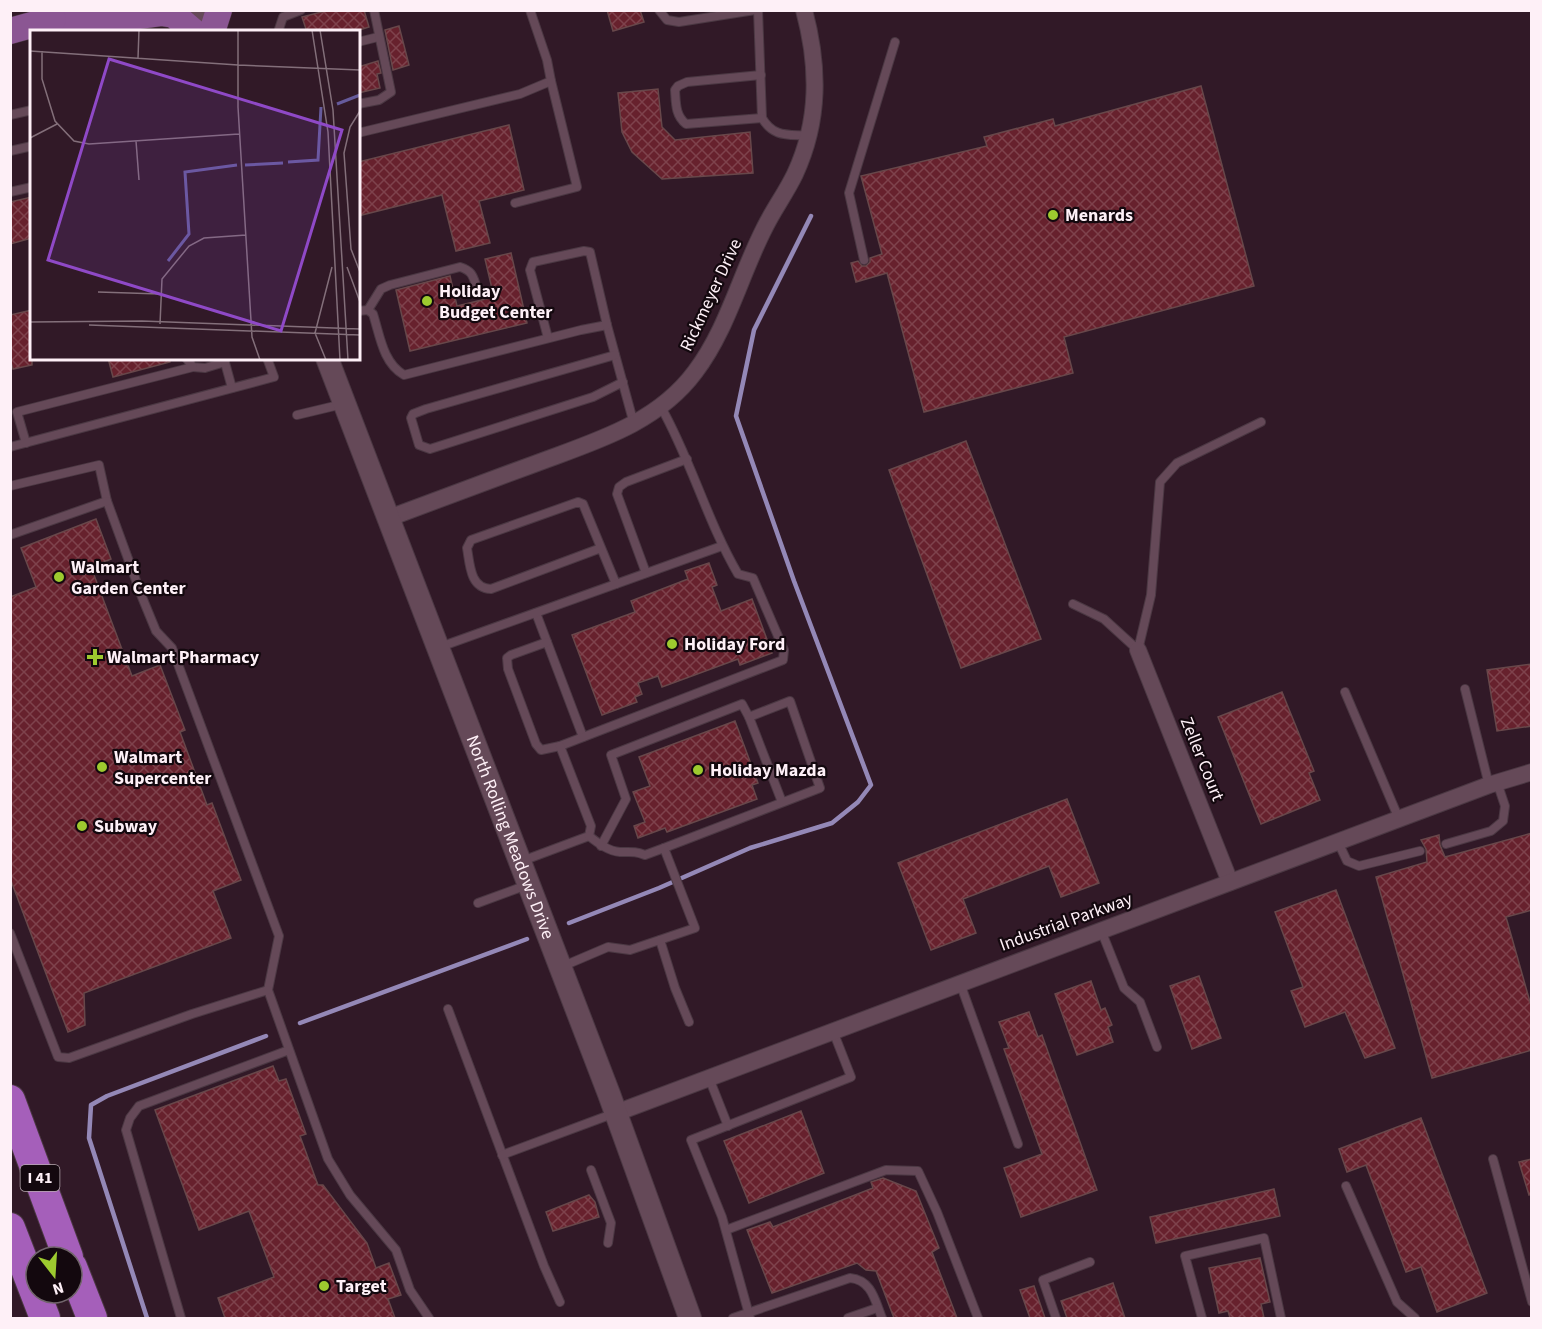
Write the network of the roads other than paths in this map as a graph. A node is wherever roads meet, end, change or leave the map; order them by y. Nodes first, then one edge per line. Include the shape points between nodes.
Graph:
1 (83, 10) edge
2 (194, 10) edge
3 (219, 10) edge
4 (301, 10) edge
5 (374, 10) edge
6 (530, 10) edge
7 (659, 10) edge
8 (757, 10) edge
9 (804, 10) edge
10 (10, 17) edge
11 (34, 17) edge
12 (192, 30) edge
13 (199, 30) edge
14 (213, 30) edge
15 (279, 30) edge
16 (10, 31) edge
17 (378, 37) junction
18 (360, 42) edge
19 (895, 42) dead end
20 (761, 75) junction
21 (551, 81) junction
22 (360, 104) edge
23 (30, 111) edge
24 (10, 115) edge
25 (762, 118) junction
26 (360, 133) edge
27 (809, 136) junction
28 (30, 146) edge
29 (10, 151) edge
30 (30, 188) edge
31 (10, 192) edge
32 (515, 203) dead end
33 (864, 260) dead end
34 (477, 288) dead end
35 (363, 310) edge
36 (607, 325) junction
37 (548, 338) junction
38 (615, 355) junction
39 (188, 360) edge
40 (225, 360) edge
41 (268, 360) edge
42 (328, 360) edge
43 (193, 367) junction
44 (623, 382) junction
45 (232, 388) junction
46 (344, 404) junction
47 (661, 406) junction
48 (14, 413) edge
49 (297, 415) dead end
50 (1261, 422) dead end
51 (634, 424) junction
52 (26, 443) junction
53 (10, 447) edge
54 (687, 459) junction
55 (10, 486) edge
56 (107, 501) junction
57 (388, 518) junction
58 (10, 535) edge
59 (722, 546) junction
60 (601, 548) junction
61 (646, 573) junction
62 (616, 584) junction
63 (1073, 604) dead end
64 (536, 613) junction
65 (547, 642) junction
66 (438, 648) junction
67 (1138, 650) junction
68 (1465, 689) dead end
69 (1346, 692) dead end
70 (749, 717) junction
71 (583, 737) junction
72 (560, 746) junction
73 (1532, 772) edge
74 (1493, 784) junction
75 (783, 802) junction
76 (1400, 819) junction
77 (589, 836) junction
78 (1338, 842) junction
79 (1446, 844) dead end
80 (601, 846) junction
81 (664, 848) junction
82 (1420, 851) dead end
83 (519, 862) junction
84 (1230, 882) junction
85 (527, 885) junction
86 (478, 903) dead end
87 (1101, 930) junction
88 (10, 933) edge
89 (660, 940) junction
90 (560, 967) junction
91 (960, 983) junction
92 (268, 990) junction
93 (448, 1009) dead end
94 (689, 1022) dead end
95 (833, 1030) junction
96 (1157, 1047) dead end
97 (289, 1050) junction
98 (709, 1078) junction
99 (10, 1100) edge
100 (616, 1113) junction
101 (728, 1126) junction
102 (1018, 1144) dead end
103 (502, 1155) junction
104 (1493, 1159) dead end
105 (591, 1170) dead end
106 (1346, 1186) dead end
107 (10, 1228) edge
108 (726, 1230) junction
109 (608, 1243) dead end
110 (64, 1245) edge
111 (1090, 1262) dead end
112 (84, 1298) edge
113 (560, 1302) dead end
114 (1532, 1302) edge
115 (877, 1308) junction
116 (749, 1316) edge
117 (45, 1318) edge
118 (92, 1318) edge
119 (181, 1318) edge
120 (429, 1318) edge
121 (690, 1318) edge
122 (733, 1318) edge
123 (848, 1318) edge
124 (882, 1318) edge
125 (978, 1318) edge
126 (1056, 1318) edge
127 (1202, 1318) edge
128 (1281, 1318) edge
129 (1415, 1318) edge

1 - 11 main road
2 - 13 main road
3 - 14 main road
4 - 15 lane via 283,17
5 - 17 lane
6 - 21 lane
7 - 8 lane via 667,20 679,22
8 - 20 lane
9 - 27 street, Rickmeyer Drive via 816,70
10 - 11 main road
11 - 12 main road via 71,25 161,13 174,15
11 - 16 main road
17 - 18 lane
17 - 22 lane via 391,92 379,100
19 - 33 lane via 849,193
20 - 25 lane
20 - 25 lane via 687,82 675,90 676,111 686,124
21 - 26 lane via 520,94
21 - 32 lane via 577,187
23 - 24 lane
25 - 27 lane via 777,133
27 - 47 street, Rickmeyer Drive via 798,167 759,239 713,344 695,372
28 - 29 lane
30 - 31 lane
34 - 35 lane via 469,270 460,267 390,285 381,289
35 - 37 lane via 373,314 387,358 393,369 404,375
36 - 37 lane
36 - 37 lane via 590,252 533,262 530,270
36 - 38 lane
38 - 44 lane
38 - 44 lane via 413,414 419,445 430,449 593,397
39 - 43 lane
40 - 43 lane via 205,368
40 - 45 lane
41 - 45 lane via 274,377
42 - 46 main road, North Rolling Meadows Drive
43 - 48 lane
44 - 51 lane
45 - 52 lane
46 - 49 lane
46 - 57 main road, North Rolling Meadows Drive
47 - 51 street, Rickmeyer Drive
47 - 54 lane
48 - 52 lane
50 - 67 lane via 1177,463 1160,482 1151,595
51 - 57 street, Rickmeyer Drive
52 - 53 lane
54 - 59 lane
54 - 61 lane via 619,487 617,494
55 - 56 lane via 99,465
56 - 58 lane
56 - 92 lane via 156,631 172,648 279,936
57 - 66 main road, North Rolling Meadows Drive
59 - 61 lane
59 - 71 lane via 738,574 753,579 784,650 783,660
60 - 60 lane via 584,504 578,502 471,540 467,548 475,583 482,589
60 - 62 lane
61 - 62 lane
62 - 64 lane
63 - 67 lane via 1104,619
64 - 65 lane
64 - 66 lane
65 - 71 lane
65 - 72 lane via 510,655 508,669 536,744 541,750
66 - 83 main road, North Rolling Meadows Drive
67 - 84 street, Zeller Court
68 - 74 lane
69 - 76 lane
70 - 75 lane
70 - 75 lane via 790,701 820,788
70 - 80 lane via 742,704 611,755 626,799
71 - 72 lane
72 - 77 lane via 591,826
73 - 74 street, Industrial Parkway
74 - 76 street, Industrial Parkway
74 - 79 lane via 1505,806 1503,821 1491,831
75 - 81 lane
76 - 78 street, Industrial Parkway
77 - 80 lane
77 - 83 lane
78 - 82 lane via 1347,861 1359,866
78 - 84 street, Industrial Parkway
80 - 81 lane via 645,855
81 - 89 lane via 695,928
83 - 85 main road, North Rolling Meadows Drive
84 - 87 street, Industrial Parkway
85 - 86 lane
85 - 90 main road, North Rolling Meadows Drive
87 - 91 street, Industrial Parkway
87 - 96 lane via 1124,988 1140,1002
88 - 92 lane via 58,1057 69,1059
89 - 90 lane via 630,950 608,947
89 - 94 lane
90 - 100 main road, North Rolling Meadows Drive
91 - 95 street, Industrial Parkway
91 - 102 lane
92 - 97 lane
93 - 103 lane
95 - 98 street, Industrial Parkway
95 - 101 lane via 851,1077
97 - 119 lane via 140,1106 130,1118 126,1130
97 - 120 lane via 328,1159 350,1195 396,1250 410,1290
98 - 100 street, Industrial Parkway
98 - 101 lane
99 - 110 highway, I 41
100 - 103 lane
100 - 121 main road, North Rolling Meadows Drive
101 - 108 lane via 691,1140
103 - 113 lane
104 - 114 lane
105 - 109 lane via 611,1223
106 - 129 lane via 1398,1302
107 - 117 highway
108 - 116 lane
108 - 125 lane via 886,1170 918,1171 938,1212
111 - 126 lane via 1043,1280
112 - 118 highway
115 - 116 lane via 867,1284 850,1278
115 - 123 lane
115 - 124 lane
116 - 122 lane
127 - 128 lane via 1185,1256 1264,1238

